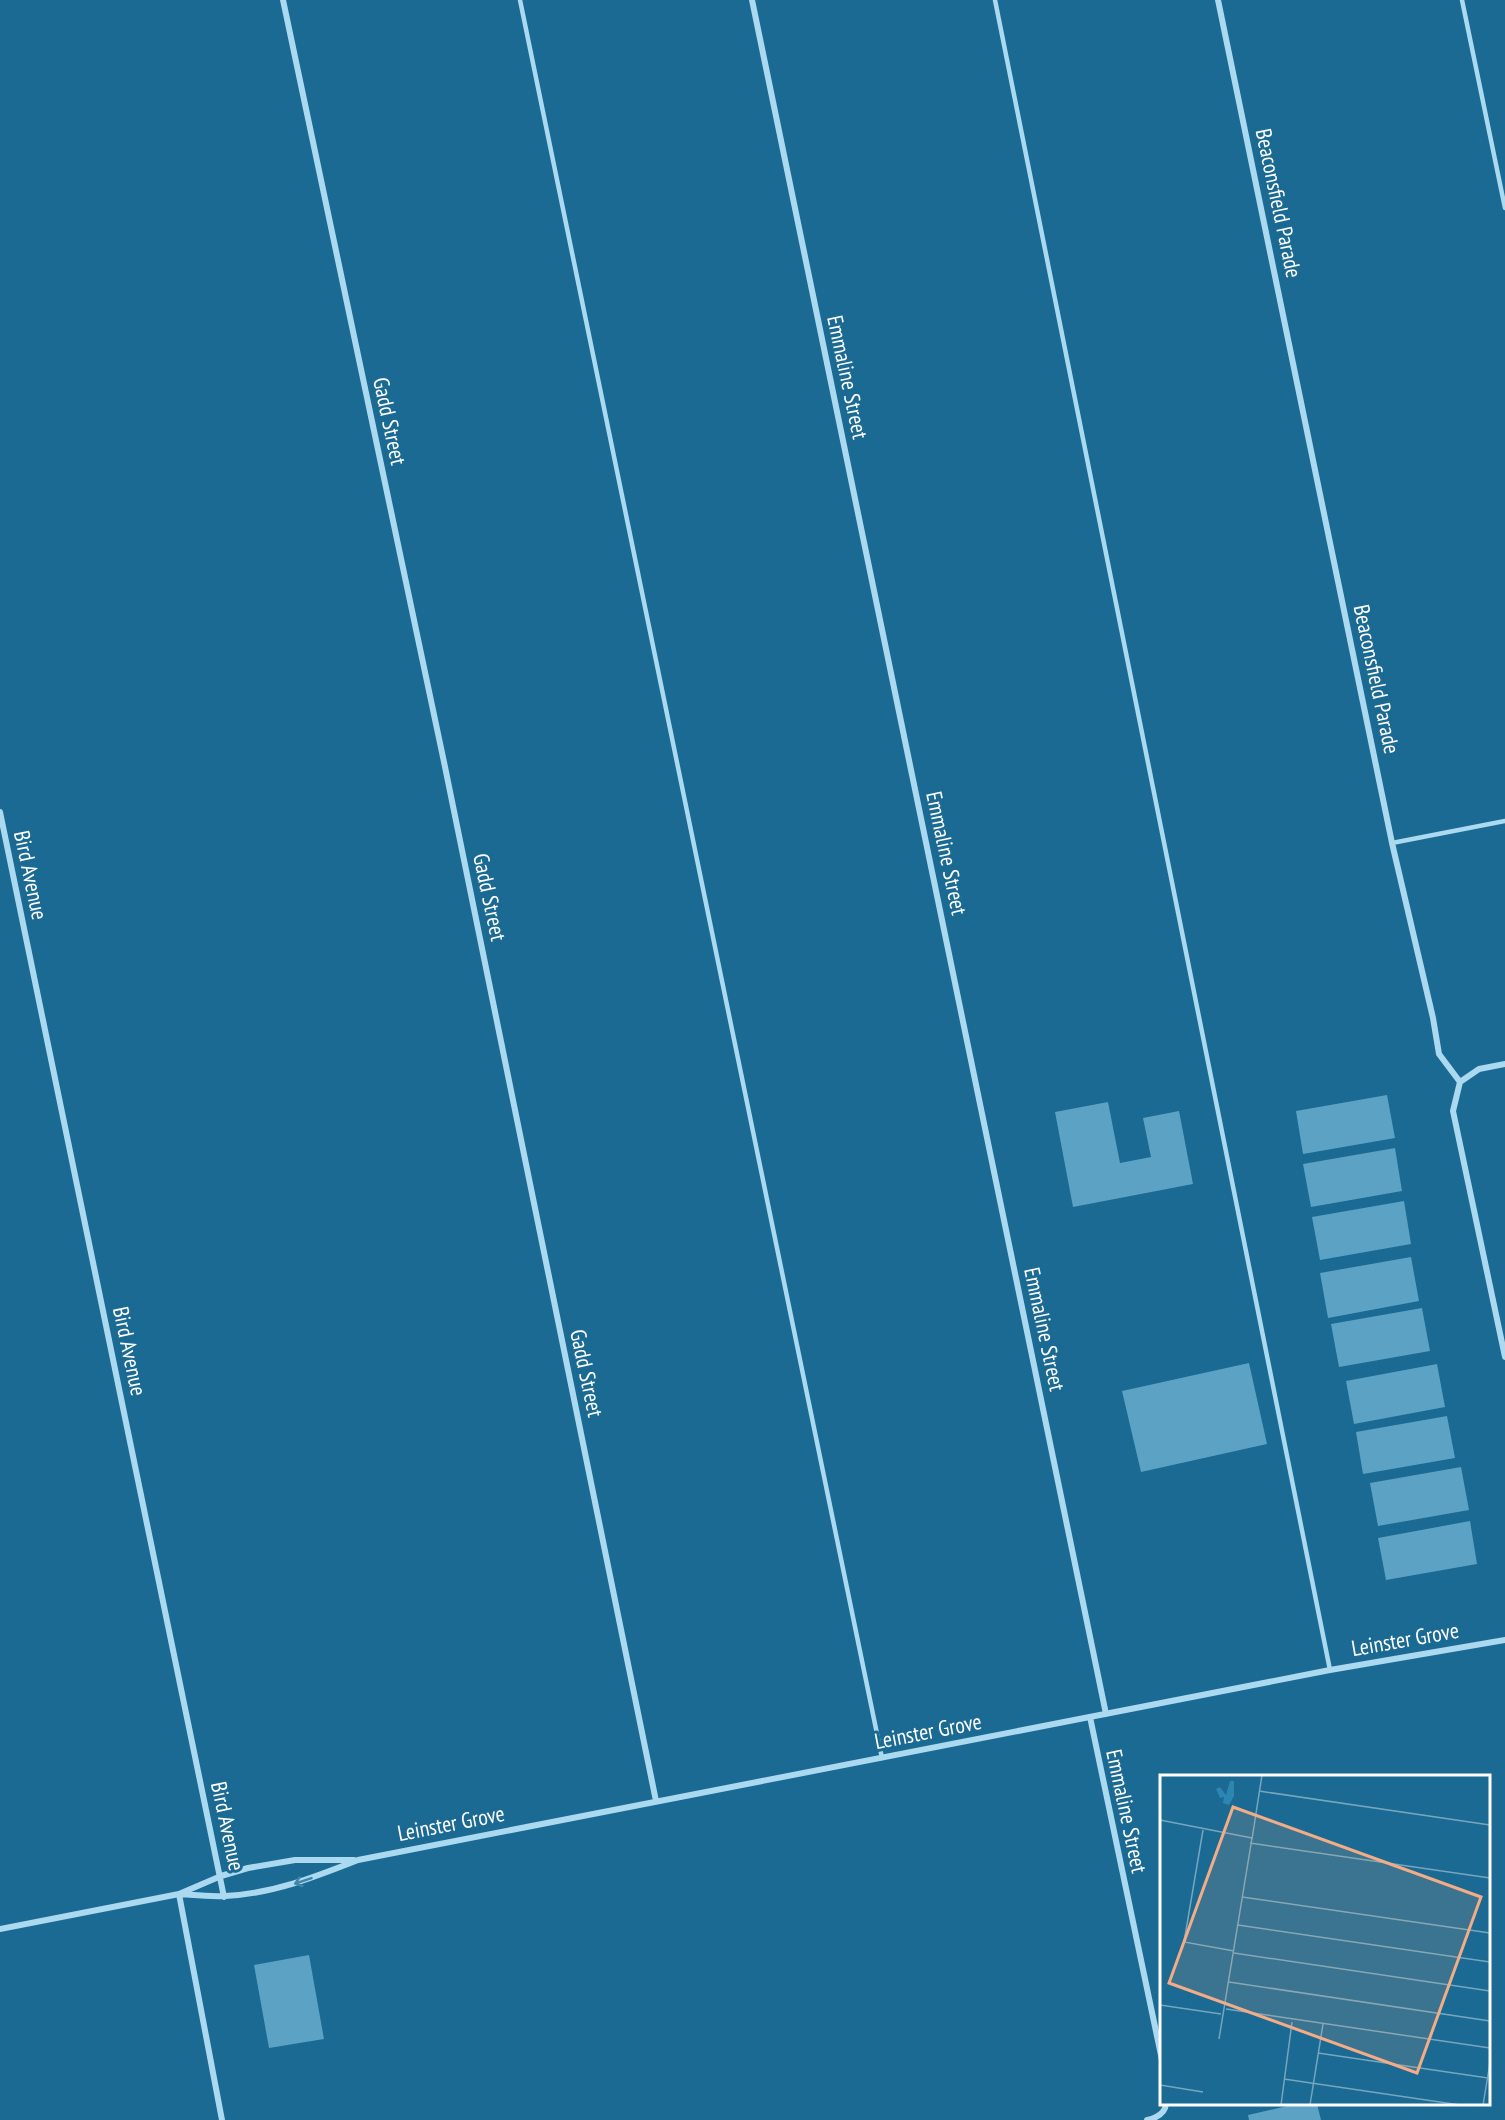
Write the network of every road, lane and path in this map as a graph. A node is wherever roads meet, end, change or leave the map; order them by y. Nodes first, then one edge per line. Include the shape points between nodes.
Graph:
1 (283, 0) edge
2 (520, 0) edge
3 (752, 0) edge
4 (995, 0) edge
5 (1218, 0) edge
6 (1462, 0) edge
7 (1505, 208) edge
8 (0, 812) edge
9 (1505, 821) edge
10 (1392, 843) junction
11 (1505, 1064) edge
12 (1460, 1082) junction
13 (1505, 1357) edge
14 (1505, 1640) edge
15 (1330, 1670) junction
16 (1106, 1714) junction
17 (1090, 1718) junction
18 (882, 1758) junction
19 (656, 1802) junction
20 (358, 1860) junction
21 (220, 1876) junction
22 (179, 1894) junction
23 (224, 1897) junction
24 (0, 1929) edge
25 (1160, 2052) edge
26 (1165, 2105) edge
27 (222, 2120) edge
28 (1147, 2120) edge

1 - 19 street, Gadd Street via 444,762
2 - 18 lane
3 - 16 street, Emmaline Street
4 - 15 lane
5 - 10 street, Beaconsfield Parade
6 - 7 lane
8 - 21 street, Bird Avenue
9 - 10 lane
10 - 12 street, Beaconsfield Parade via 1439,1054
11 - 12 street via 1479,1069
12 - 13 street via 1453,1111
14 - 15 street, Leinster Grove
15 - 16 street, Leinster Grove
16 - 17 street, Leinster Grove
17 - 18 street, Leinster Grove
17 - 25 street, Emmaline Street
18 - 19 street, Leinster Grove
19 - 20 street, Leinster Grove
20 - 21 street, Leinster Grove via 296,1860
20 -> 23 street, Leinster Grove via 298,1883
21 - 22 street, Leinster Grove
21 - 23 street, Bird Avenue
22 - 23 street, Leinster Grove
22 - 24 street, Leinster Grove
22 - 27 street
26 - 28 street via 1156,2118

